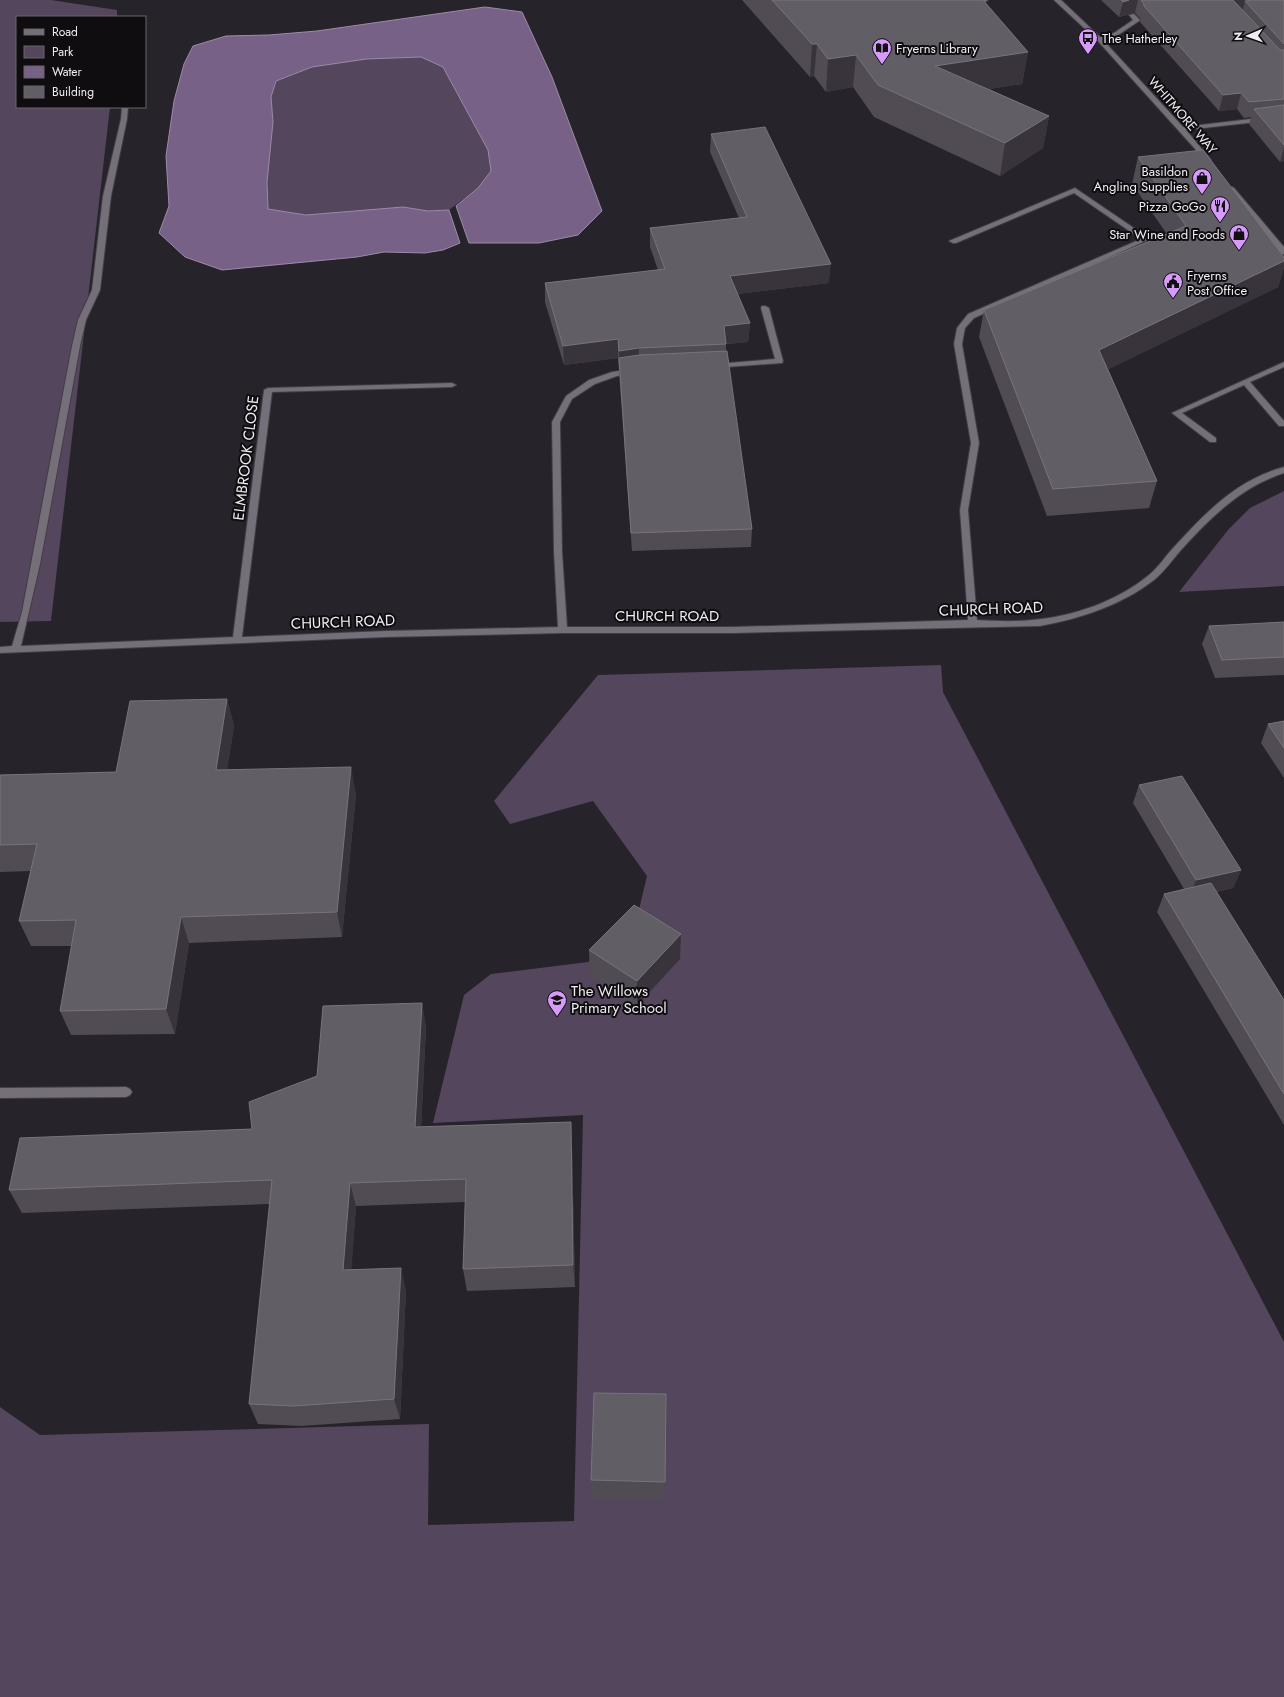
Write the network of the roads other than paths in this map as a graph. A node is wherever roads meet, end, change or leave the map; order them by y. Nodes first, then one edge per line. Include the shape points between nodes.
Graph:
1 (985, 0) edge
2 (1057, 0) edge
3 (977, 2) edge
4 (1132, 15) dead end
5 (1098, 39) junction
6 (125, 108) edge
7 (1284, 117) edge
8 (1181, 129) junction
9 (1211, 164) edge
10 (1226, 182) edge
11 (953, 241) dead end
12 (1284, 252) edge
13 (765, 308) dead end
14 (1284, 364) edge
15 (710, 367) edge
16 (638, 370) edge
17 (1246, 382) junction
18 (452, 385) dead end
19 (1282, 424) dead end
20 (1213, 440) dead end
21 (1284, 470) edge
22 (973, 623) junction
23 (563, 630) junction
24 (237, 640) junction
25 (16, 649) junction
26 (0, 650) edge
27 (126, 1092) dead end
28 (0, 1094) edge

1 - 3 street
2 - 5 street, WHITMORE WAY
4 - 5 street via 1137,20 1116,34
5 - 8 street, WHITMORE WAY
6 - 25 street via 107,196 96,290 82,320 76,346 30,592
7 - 8 street
8 - 9 street, WHITMORE WAY
10 - 12 street
11 - 22 street via 1076,190 1146,239 971,316 962,328 958,344 975,443 964,510
13 - 15 street via 779,361
14 - 17 street
16 - 23 street via 592,382 569,398 556,422 558,552
17 - 19 street
17 - 20 street via 1176,413
18 - 24 street, ELMBROOK CLOSE via 268,390
21 - 22 street, CHURCH ROAD via 1267,474 1239,489 1210,513 1152,577 1112,600 1048,622
22 - 23 street, CHURCH ROAD via 741,629
23 - 24 street, CHURCH ROAD
24 - 25 street, CHURCH ROAD
25 - 26 street, CHURCH ROAD
27 - 28 street

